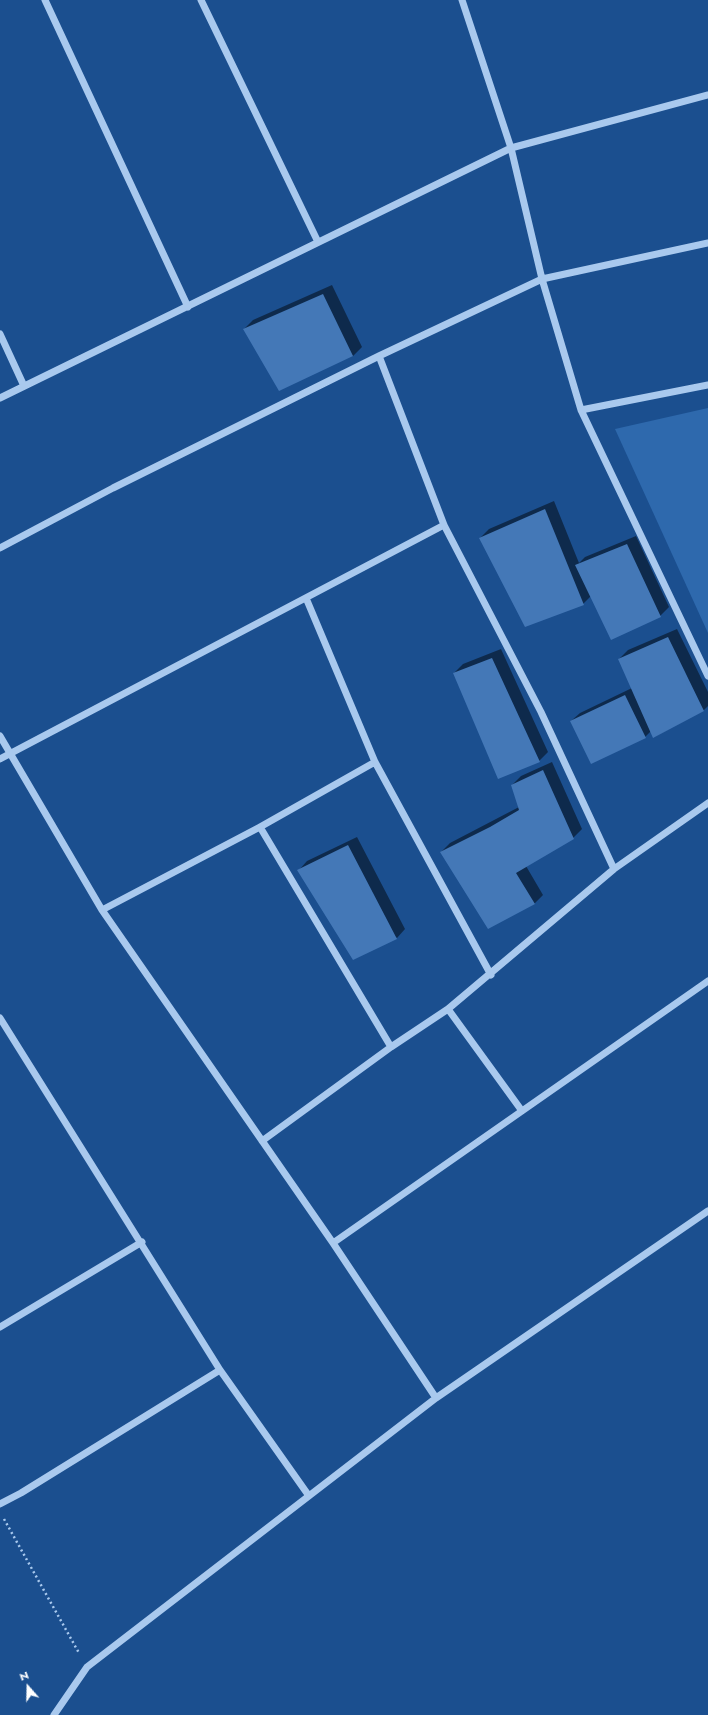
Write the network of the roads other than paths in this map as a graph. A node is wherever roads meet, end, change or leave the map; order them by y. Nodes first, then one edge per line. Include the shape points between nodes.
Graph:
1 (45, 0) edge
2 (201, 0) edge
3 (462, 0) edge
4 (708, 95) edge
5 (511, 148) junction
6 (318, 242) junction
7 (708, 243) edge
8 (542, 280) junction
9 (188, 307) junction
10 (0, 334) edge
11 (379, 356) junction
12 (708, 385) edge
13 (24, 386) junction
14 (0, 398) edge
15 (581, 410) junction
16 (444, 525) junction
17 (0, 548) edge
18 (306, 598) junction
19 (708, 676) edge
20 (0, 736) edge
21 (10, 753) junction
22 (0, 759) edge
23 (375, 762) junction
24 (708, 803) edge
25 (260, 827) junction
26 (614, 869) junction
27 (102, 910) junction
28 (491, 974) junction
29 (708, 981) edge
30 (448, 1009) junction
31 (0, 1018) edge
32 (391, 1047) junction
33 (522, 1110) junction
34 (262, 1141) junction
35 (708, 1211) edge
36 (142, 1242) junction
37 (333, 1243) junction
38 (0, 1327) edge
39 (220, 1370) junction
40 (436, 1398) junction
41 (310, 1496) junction
42 (0, 1504) edge
43 (54, 1715) edge

1 - 9 street
2 - 6 street
3 - 5 street
4 - 5 street
5 - 6 street
5 - 8 street
6 - 9 street
7 - 8 street
8 - 11 street
8 - 15 street
9 - 13 street
10 - 13 street
11 - 16 street
11 - 17 street via 113,488
12 - 15 street
13 - 14 street
15 - 19 street
16 - 18 street
16 - 26 street via 541,712
18 - 21 street
18 - 23 street
20 - 21 street
21 - 22 street
21 - 27 street
23 - 25 street
23 - 28 street
24 - 26 street
25 - 27 street
25 - 32 street
26 - 28 street
27 - 34 street
28 - 30 street
29 - 33 street
30 - 32 street
30 - 33 street
31 - 36 street
32 - 34 street
33 - 37 street
34 - 37 street
35 - 40 street
36 - 38 street
36 - 39 street
37 - 40 street
39 - 41 street
39 - 42 street
40 - 41 street
41 - 43 street via 87,1667

